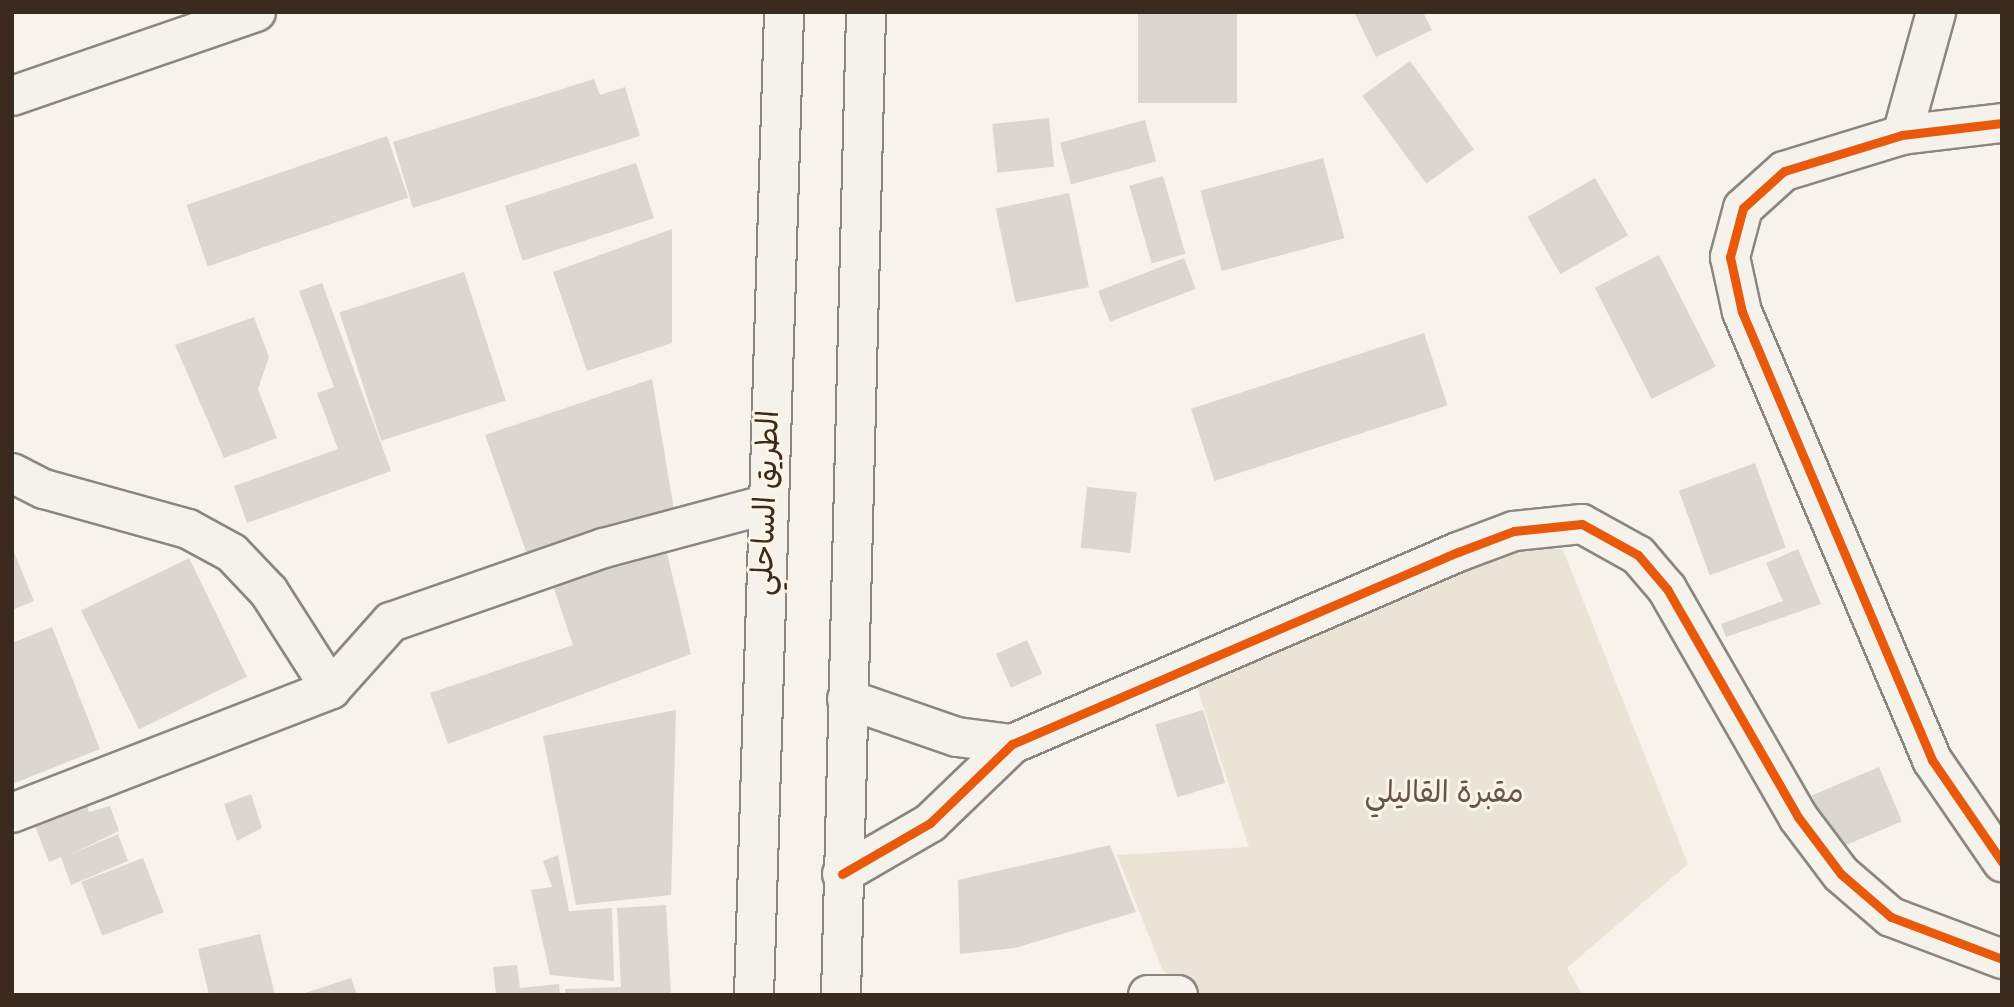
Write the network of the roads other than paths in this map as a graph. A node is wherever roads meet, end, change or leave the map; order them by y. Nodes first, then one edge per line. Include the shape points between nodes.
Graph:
1 (256, 12) edge
2 (784, 12) edge
3 (866, 12) edge
4 (1936, 12) edge
5 (12, 96) edge
6 (2002, 122) edge
7 (1902, 135) junction
8 (12, 473) edge
9 (768, 504) junction
10 (331, 689) junction
11 (847, 699) junction
12 (1012, 744) junction
13 (12, 813) edge
14 (2002, 862) edge
15 (842, 874) junction
16 (2002, 959) edge
17 (754, 995) edge
18 (841, 995) edge
19 (1148, 995) edge
20 (1178, 995) edge

1 - 5 main road
2 - 9 main road, الطريق الساحلي
3 - 11 main road
4 - 7 main road
6 - 7 main road
7 - 14 main road via 1816,158 1759,190 1733,233 1732,270 1742,312 1932,760
8 - 10 main road via 44,489 188,529 232,553 269,592
9 - 10 main road via 604,548 391,622
9 - 17 main road, الطريق الساحلي
10 - 13 main road
11 - 12 main road via 957,737
11 - 15 main road
12 - 15 main road via 930,823
12 - 16 main road via 1458,552 1514,531 1582,524 1638,555 1667,589 1798,817 1841,874 1891,917
15 - 18 main road
19 - 20 main road

